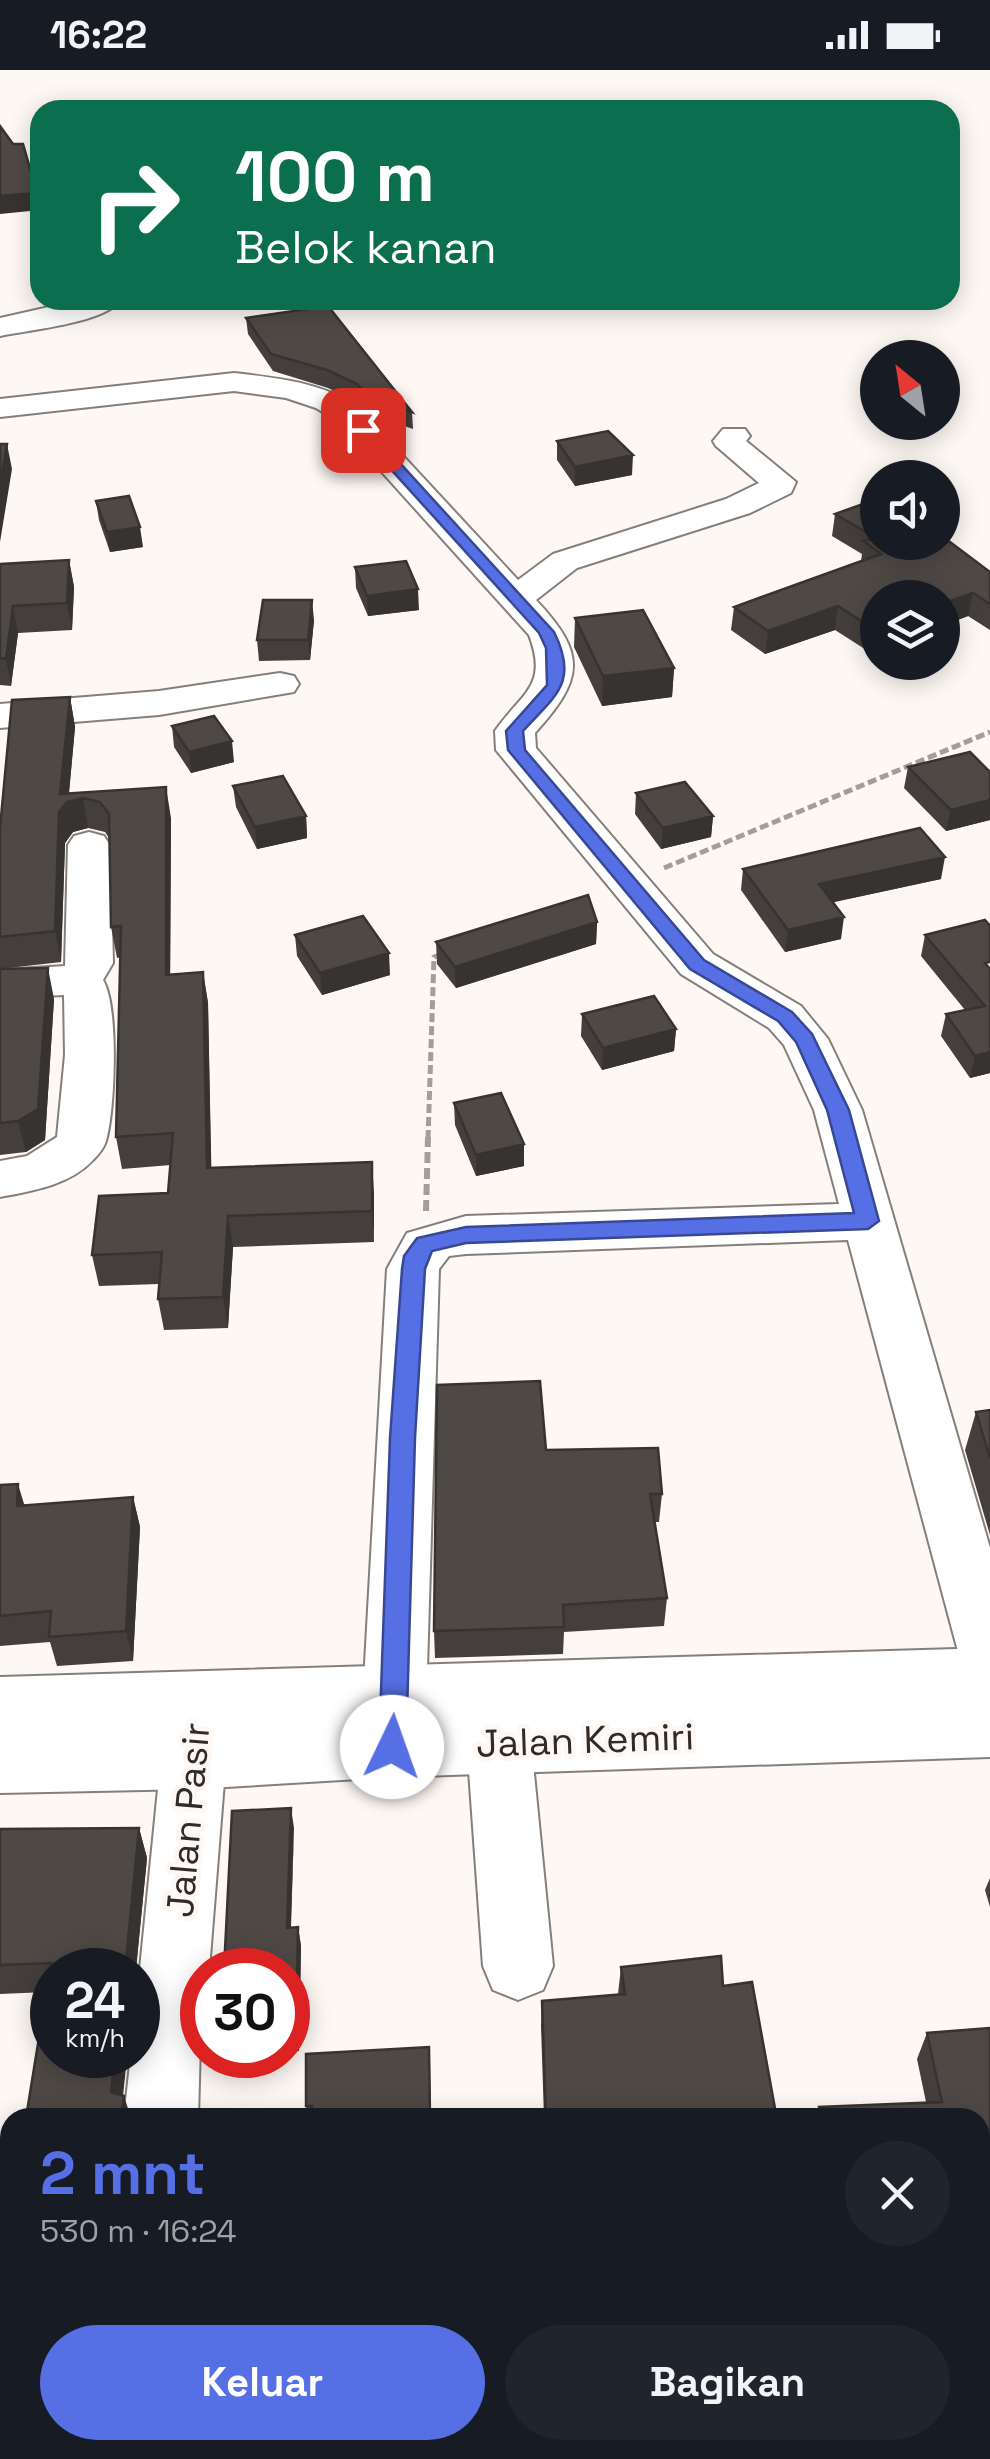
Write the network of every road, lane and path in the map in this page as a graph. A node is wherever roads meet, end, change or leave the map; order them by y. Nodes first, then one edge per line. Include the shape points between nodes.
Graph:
1 (80, 310) edge
2 (0, 327) edge
3 (0, 408) edge
4 (734, 436) dead end
5 (516, 598) junction
6 (280, 684) dead end
7 (0, 716) edge
8 (990, 732) edge
9 (90, 845) dead end
10 (628, 884) junction
11 (451, 951) edge
12 (80, 980) junction
13 (0, 984) edge
14 (0, 1179) edge
15 (868, 1221) junction
16 (424, 1244) junction
17 (990, 1654) edge
18 (990, 1677) edge
19 (0, 1706) edge
20 (394, 1721) junction
21 (990, 1727) edge
22 (196, 1731) junction
23 (499, 1743) junction
24 (0, 1762) edge
25 (518, 1966) dead end
26 (162, 2108) edge

1 - 2 street
3 - 5 street via 234,382 326,401 345,412
4 - 5 street via 732,446 778,486 738,506 566,561
5 - 10 street via 546,632 558,674 515,731 516,750
6 - 7 street via 159,703
8 - 10 path
9 - 12 street via 90,962
10 - 15 street via 697,964 785,1016 805,1039 838,1110
11 - 16 path via 434,957
12 - 13 street
12 - 14 street via 89,991 90,1025 80,1142 55,1166
15 - 16 street via 466,1235
15 - 17 street
16 - 20 street via 415,1256 410,1325
18 - 20 highway, Jalan Kemiri
19 - 22 highway, Jalan Kemiri
20 - 22 highway, Jalan Kemiri
20 - 23 highway, Jalan Kemiri
21 - 23 highway, Jalan Kemiri
22 - 24 highway, Jalan Kemiri
22 - 26 street, Jalan Pasir
23 - 25 street

